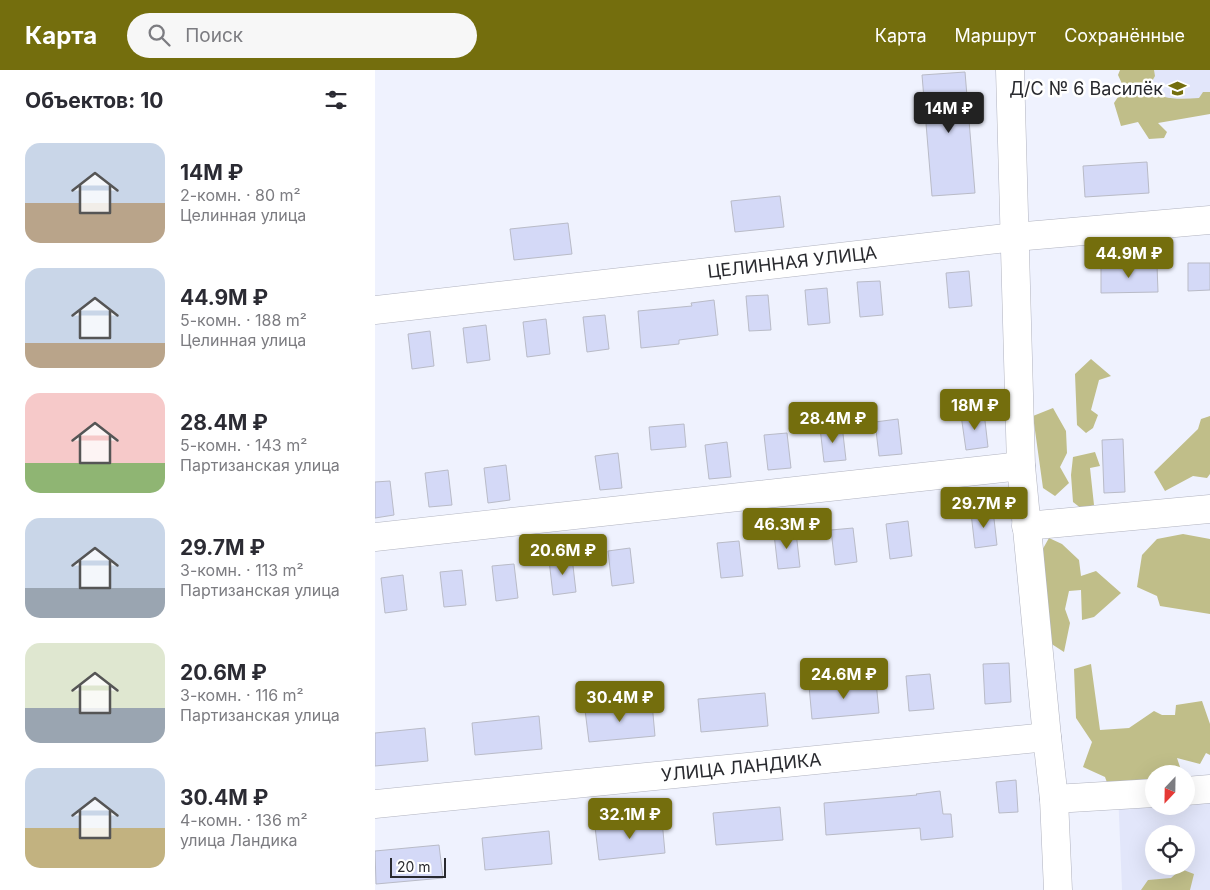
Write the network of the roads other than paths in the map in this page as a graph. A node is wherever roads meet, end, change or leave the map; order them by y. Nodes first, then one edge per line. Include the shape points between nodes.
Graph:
1 (1010, 70) edge
2 (1210, 220) edge
3 (1015, 237) junction
4 (375, 310) edge
5 (1021, 466) junction
6 (1210, 509) edge
7 (1027, 526) junction
8 (375, 537) edge
9 (1047, 737) junction
10 (1210, 790) edge
11 (1195, 791) edge
12 (1145, 794) edge
13 (1054, 800) junction
14 (375, 804) edge
15 (1059, 890) edge

1 - 3 street
2 - 3 street, ЦЕЛИННАЯ УЛИЦА
3 - 4 street, ЦЕЛИННАЯ УЛИЦА
3 - 5 street
5 - 7 street
5 - 8 street
6 - 7 street
7 - 9 street
9 - 13 street
9 - 14 street, УЛИЦА ЛАНДИКА
10 - 11 street
12 - 13 street
13 - 15 street

